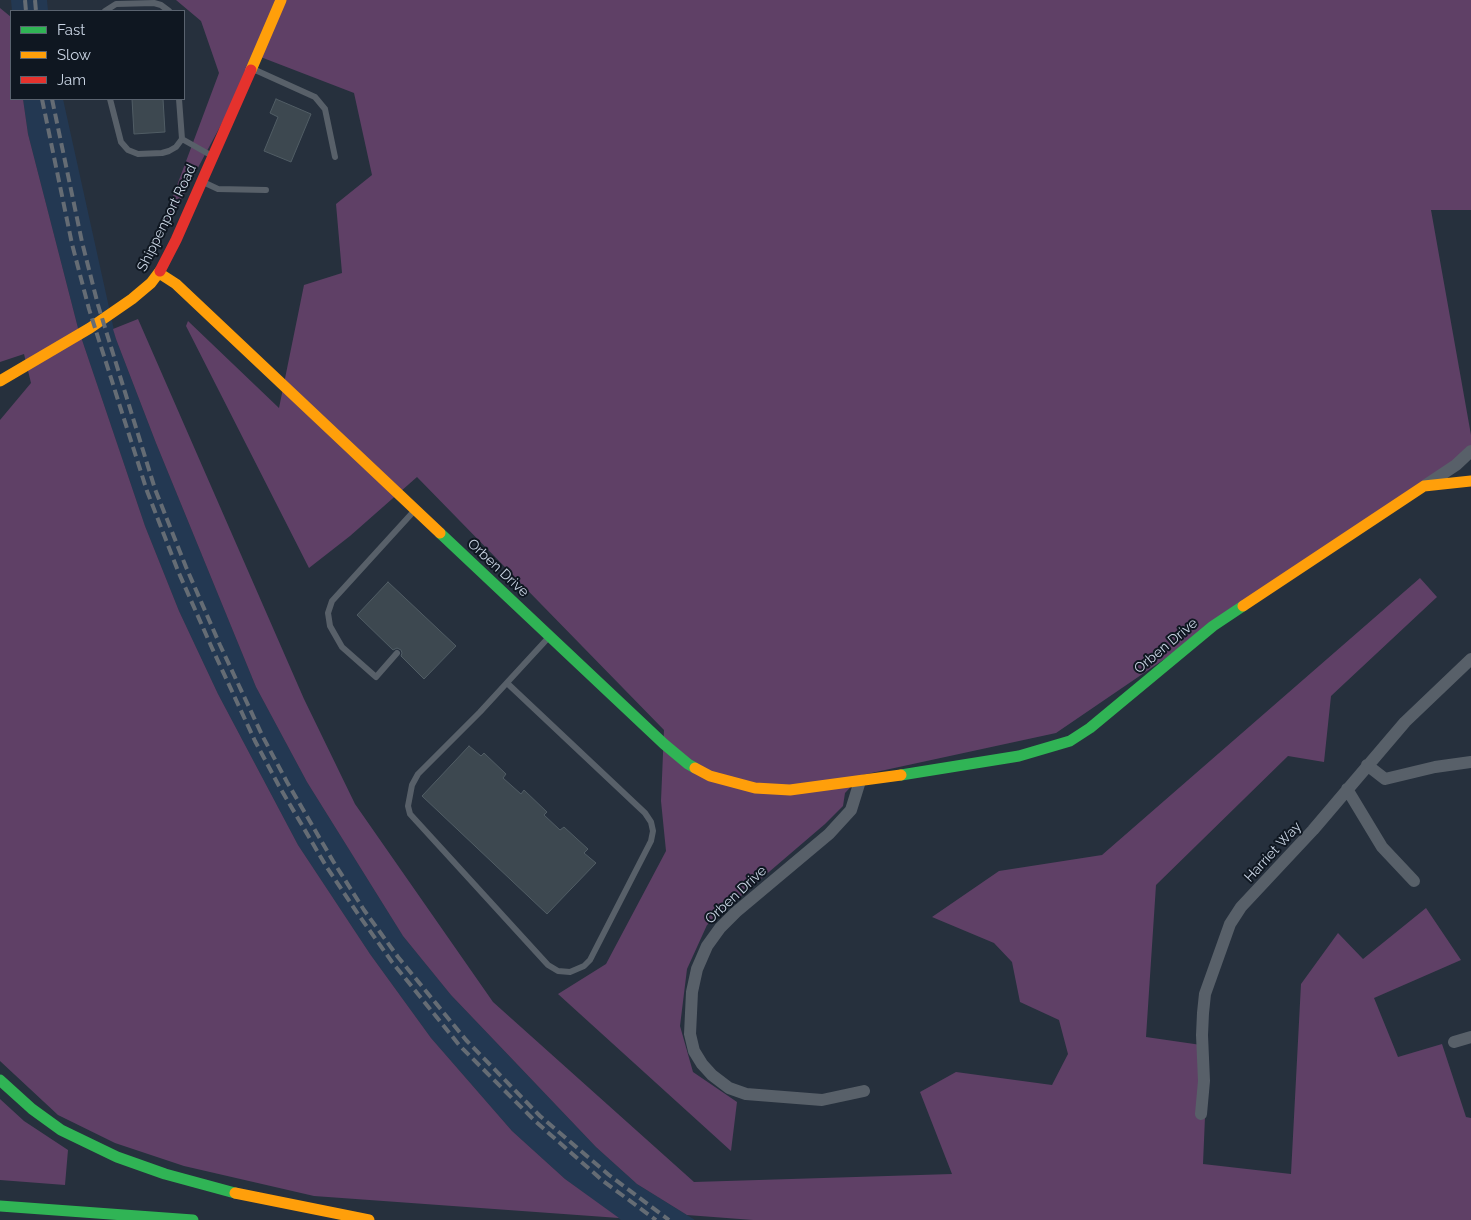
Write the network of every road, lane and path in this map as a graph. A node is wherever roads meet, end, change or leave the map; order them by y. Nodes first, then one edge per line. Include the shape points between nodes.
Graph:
1 (281, 0) edge
2 (106, 10) edge
3 (168, 10) edge
4 (253, 69) junction
5 (110, 100) edge
6 (179, 100) edge
7 (182, 139) junction
8 (214, 157) junction
9 (334, 157) dead end
10 (202, 182) junction
11 (266, 190) dead end
12 (159, 273) junction
13 (37, 358) junction
14 (3, 378) edge
15 (0, 393) edge
16 (1471, 451) edge
17 (1471, 482) edge
18 (1424, 486) junction
19 (415, 510) junction
20 (549, 637) junction
21 (397, 653) dead end
22 (1471, 660) edge
23 (507, 683) junction
24 (1471, 762) edge
25 (1367, 765) junction
26 (860, 781) junction
27 (1348, 789) junction
28 (1414, 881) dead end
29 (1471, 1037) edge
30 (1454, 1042) dead end
31 (0, 1080) edge
32 (864, 1091) dead end
33 (1201, 1114) dead end
34 (0, 1206) edge
35 (193, 1220) edge
36 (369, 1220) edge

1 - 4 main road, Shippenport Road
2 - 3 lane via 116,4 154,3
4 - 8 main road, Shippenport Road
4 - 9 lane via 315,97 325,109
5 - 7 lane via 121,142 128,150 138,154 162,153 176,147
6 - 7 lane
7 - 8 lane
8 - 10 main road, Shippenport Road
10 - 11 lane via 218,189
10 - 12 main road, Shippenport Road
12 - 13 main road, Shippenport Road via 132,299
12 - 19 main road, Orben Drive via 176,284
13 - 14 main road, Shippenport Road
13 - 15 main road
16 - 18 street
17 - 18 main road, Orben Drive
18 - 26 main road, Orben Drive via 1213,626 1090,728 1070,740 1018,756
19 - 20 main road, Orben Drive
19 - 21 lane via 332,601 328,613 330,626 342,647 376,677
20 - 23 lane
20 - 26 main road, Orben Drive via 664,744 688,764 710,776 771,790
22 - 25 street, Harriet Way via 1411,716
23 - 23 lane via 418,774 408,806 410,814 548,966 570,972 590,960 651,841 653,831 645,813
24 - 25 street via 1385,779
25 - 27 street, Harriet Way
26 - 32 street, Orben Drive via 851,810 829,834 736,912 707,946 692,992 690,1034 694,1051 707,1069 729,1088 746,1094 822,1100
27 - 28 street via 1382,847
27 - 33 street, Harriet Way via 1307,838 1241,907 1230,924 1202,1013 1204,1081
29 - 30 street
31 - 36 main road via 61,1130 117,1157 212,1188
34 - 35 main road

